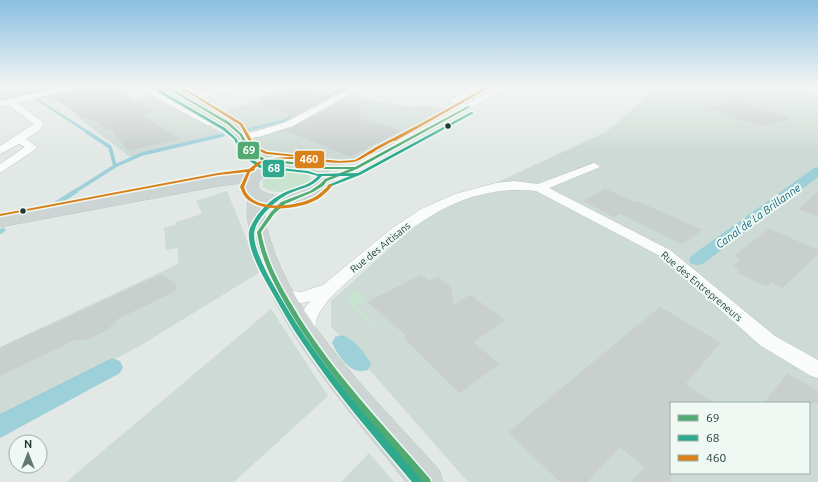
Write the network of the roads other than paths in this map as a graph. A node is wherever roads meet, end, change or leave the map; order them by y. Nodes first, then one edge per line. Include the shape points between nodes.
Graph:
1 (18, 107) edge
2 (180, 107) edge
3 (198, 107) edge
4 (319, 107) edge
5 (467, 107) edge
6 (210, 114) junction
7 (222, 124) junction
8 (242, 137) junction
9 (19, 139) junction
10 (0, 151) edge
11 (288, 164) junction
12 (3, 165) edge
13 (594, 166) dead end
14 (322, 174) junction
15 (255, 183) junction
16 (539, 188) junction
17 (289, 199) junction
18 (0, 222) edge
19 (259, 232) junction
20 (328, 290) junction
21 (283, 296) junction
22 (306, 333) junction
23 (818, 370) edge
24 (409, 468) edge
25 (427, 482) edge

1 - 9 street via 39,123 36,128
2 - 7 street via 210,123
3 - 6 main road
4 - 8 street via 279,128
5 - 14 street via 356,168
6 - 7 main road
6 - 8 main road via 228,123
7 - 15 main road via 232,132 244,156 254,164
8 - 11 main road via 248,150 254,155 264,160
9 - 10 street
9 - 12 street via 32,147
11 - 14 main road via 300,164
11 - 15 main road via 267,169
13 - 16 street, Rue des Artisans
14 - 17 main road via 316,191
15 - 17 main road via 270,199
15 - 18 main road via 183,188
15 - 19 main road via 254,212
16 - 20 street, Rue des Artisans via 514,185 496,187 437,206 396,232
16 - 23 street, Rue des Entrepreneurs via 665,253 768,341
17 - 19 main road via 272,211
19 - 21 main road via 267,262
20 - 21 street, Rue des Artisans via 301,298
20 - 22 street, Rue des Artisans via 308,317
21 - 22 main road
22 - 24 main road
24 - 25 main road

